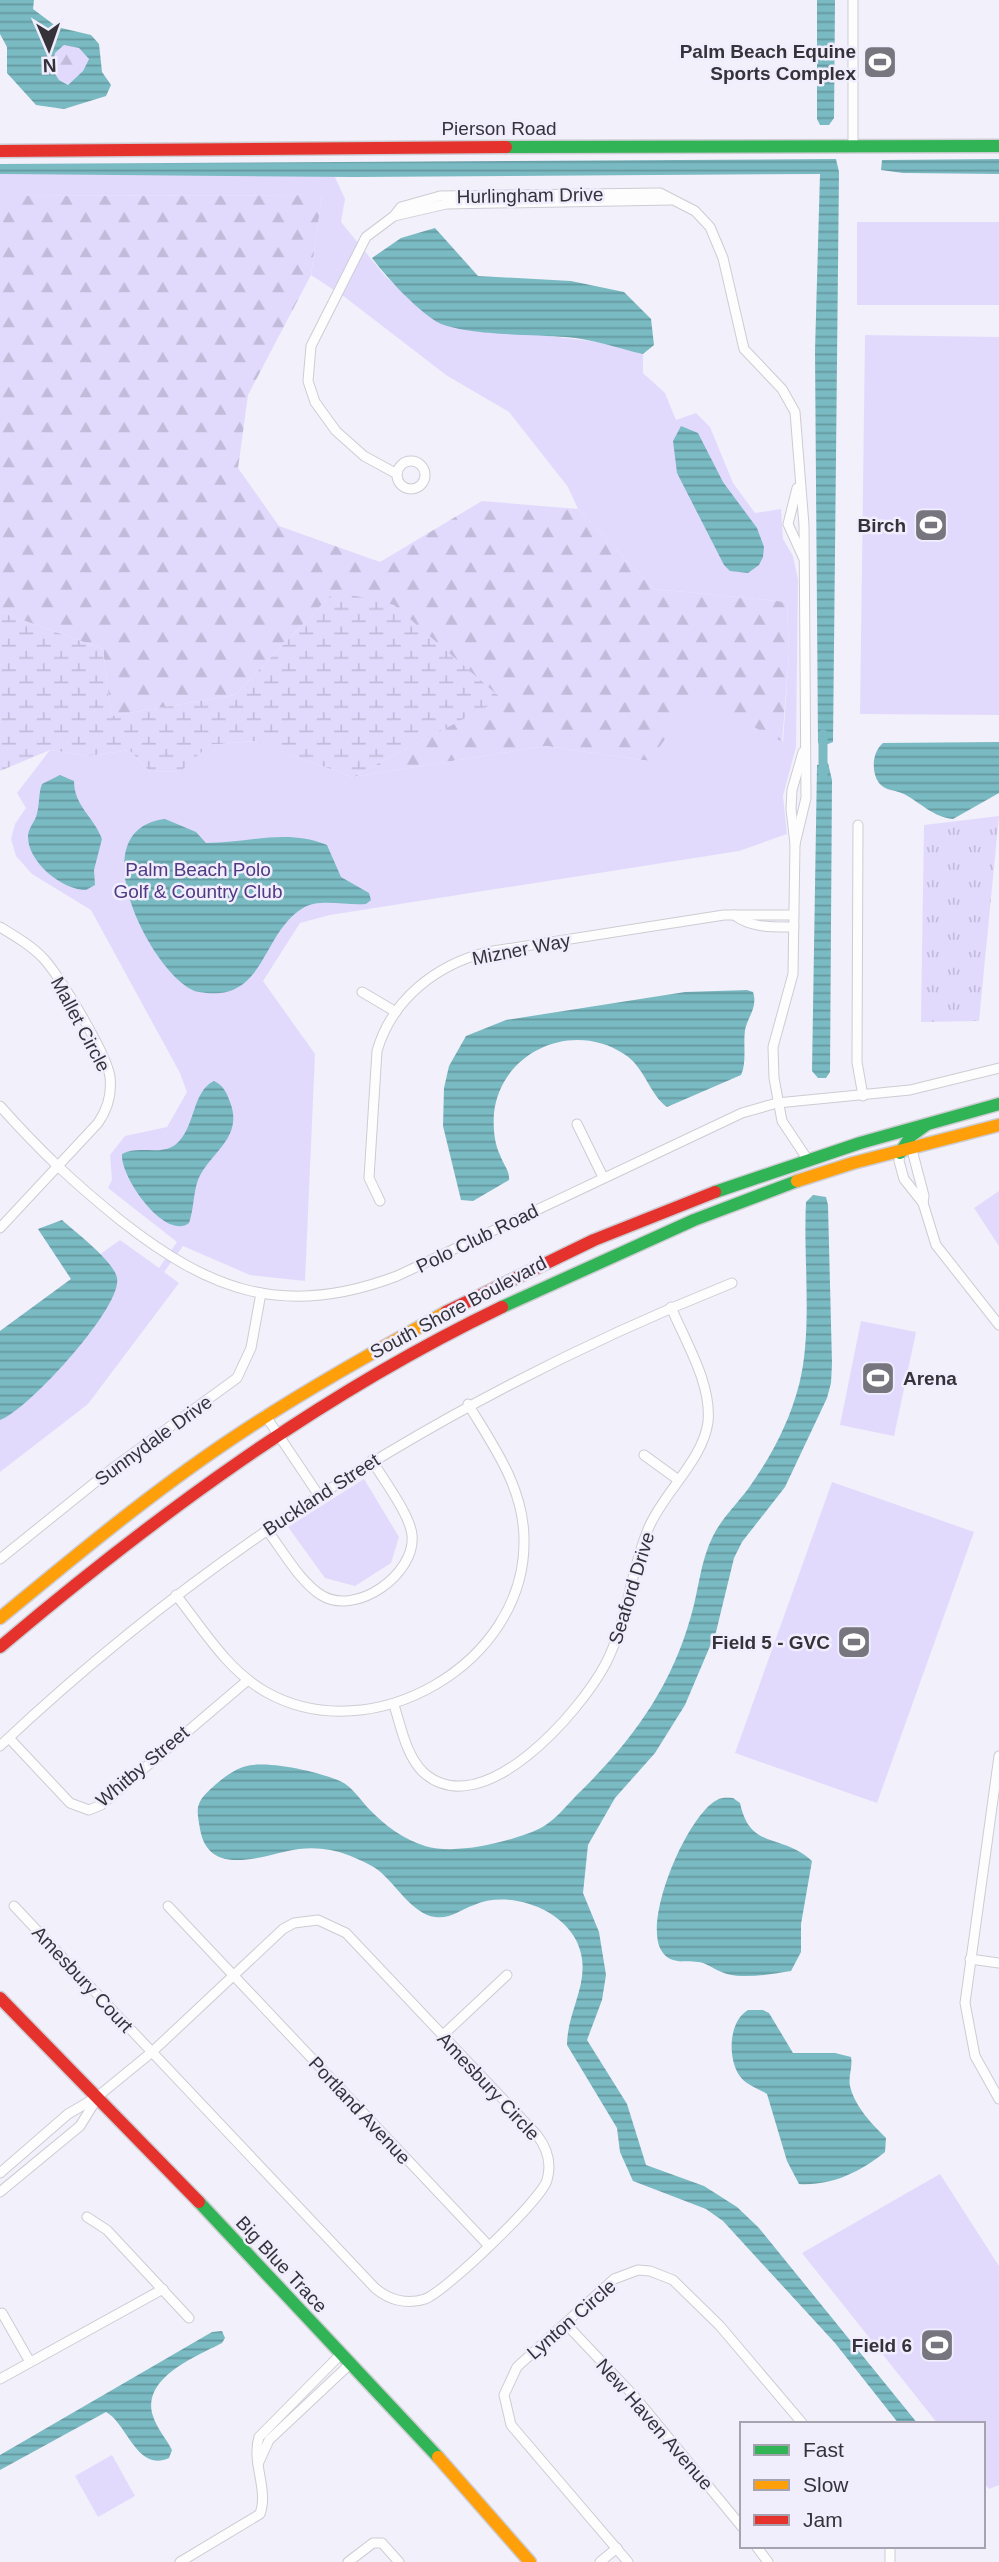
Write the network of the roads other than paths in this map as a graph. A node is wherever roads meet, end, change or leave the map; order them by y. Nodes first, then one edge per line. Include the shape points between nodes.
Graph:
1 (853, 0) edge
2 (853, 144) junction
3 (999, 146) edge
4 (0, 152) edge
5 (397, 474) dead end
6 (798, 483) junction
7 (804, 559) junction
8 (806, 744) junction
9 (858, 825) dead end
10 (795, 844) junction
11 (734, 915) junction
12 (794, 915) junction
13 (0, 927) edge
14 (794, 927) junction
15 (362, 992) dead end
16 (396, 1012) junction
17 (999, 1068) edge
18 (863, 1096) junction
19 (777, 1103) junction
20 (999, 1104) edge
21 (0, 1106) edge
22 (931, 1121) junction
23 (578, 1124) dead end
24 (999, 1125) edge
25 (876, 1136) junction
26 (905, 1150) junction
27 (806, 1157) junction
28 (56, 1168) junction
29 (603, 1177) junction
30 (380, 1201) dead end
31 (923, 1203) junction
32 (0, 1228) edge
33 (732, 1283) dead end
34 (261, 1293) junction
35 (671, 1307) junction
36 (999, 1325) edge
37 (468, 1404) junction
38 (265, 1415) junction
39 (276, 1433) junction
40 (643, 1455) dead end
41 (372, 1460) junction
42 (677, 1479) junction
43 (318, 1494) junction
44 (267, 1529) junction
45 (0, 1559) edge
46 (177, 1595) junction
47 (0, 1618) edge
48 (0, 1647) edge
49 (248, 1680) junction
50 (394, 1704) junction
51 (9, 1738) junction
52 (0, 1746) edge
53 (999, 1756) edge
54 (14, 1906) dead end
55 (168, 1906) dead end
56 (970, 1959) junction
57 (999, 1963) edge
58 (233, 1975) junction
59 (507, 1975) dead end
60 (0, 1998) edge
61 (443, 2035) junction
62 (152, 2052) junction
63 (97, 2097) junction
64 (999, 2099) edge
65 (0, 2173) edge
66 (0, 2192) edge
67 (87, 2217) dead end
68 (488, 2245) junction
69 (163, 2289) junction
70 (2, 2313) dead end
71 (189, 2318) dead end
72 (566, 2324) junction
73 (341, 2354) junction
74 (30, 2362) junction
75 (350, 2364) junction
76 (0, 2379) edge
77 (801, 2422) edge
78 (258, 2466) junction
79 (740, 2525) edge
80 (617, 2548) junction
81 (180, 2562) edge
82 (348, 2562) edge
83 (399, 2562) edge
84 (530, 2562) edge
85 (600, 2562) edge
86 (628, 2562) edge

1 - 2 street
2 - 3 street, Pierson Road
2 - 4 street, Pierson Road
5 - 6 street, Hurlingham Drive via 364,456 337,431 312,395 307,366 314,339 362,243 409,203 440,196 660,193 695,211 714,233 744,349 790,401 798,426
6 - 7 street, Hurlingham Drive
6 - 7 street, Hurlingham Drive via 788,524
7 - 8 street, Hurlingham Drive
8 - 10 street, Hurlingham Drive via 807,798
8 - 10 street, Hurlingham Drive via 792,790
9 - 18 street via 857,1062
10 - 12 street, Hurlingham Drive
11 - 12 street, Mizner Way
11 - 14 street, Mizner Way via 756,926
11 - 16 street, Mizner Way via 470,956 429,976
12 - 14 street, Hurlingham Drive
13 - 28 street, Mallet Circle via 46,961 109,1070 110,1098 102,1118
14 - 19 street, Hurlingham Drive via 792,981 773,1041
15 - 16 street
16 - 30 street, Mizner Way via 381,1036 374,1067 369,1178
17 - 18 street, Polo Club Road via 910,1090
18 - 19 street, Polo Club Road
19 - 27 street, Hurlingham Drive via 782,1121
19 - 29 street, Polo Club Road via 742,1113
20 - 22 street, South Shore Boulevard
21 - 28 street, Polo Club Road
22 - 25 street, South Shore Boulevard
22 - 26 street via 911,1136
23 - 29 street
24 - 26 street, South Shore Boulevard
25 - 26 street
25 - 27 street, South Shore Boulevard
26 - 31 street
26 - 31 street via 899,1161 904,1179
26 - 39 street, South Shore Boulevard via 807,1177 575,1269 428,1342
27 - 38 street, South Shore Boulevard via 539,1263 414,1326
28 - 32 street, Mallet Circle
28 - 34 street, Polo Club Road via 177,1262 222,1283
29 - 34 street, Polo Club Road via 373,1285 309,1297
31 - 36 street via 936,1245
33 - 35 street, Buckland Street
34 - 45 street, Sunnydale Drive via 248,1361 232,1383 113,1468
35 - 37 street, Buckland Street
35 - 42 street, Seaford Drive via 706,1392 708,1408 702,1444
37 - 41 street, Buckland Street
37 - 50 street via 505,1465 519,1502 524,1541 520,1574 507,1612 484,1645 426,1689
38 - 39 street
38 - 47 street, South Shore Boulevard via 142,1502
39 - 43 street
39 - 48 street, South Shore Boulevard via 129,1539
40 - 42 street
41 - 43 street, Buckland Street
41 - 44 street via 408,1521 412,1547 399,1572 366,1595 339,1601 319,1594
42 - 50 street, Seaford Drive via 648,1529 622,1625 605,1665 550,1736 530,1753 476,1786 443,1784 426,1774 413,1758
43 - 44 street, Buckland Street
44 - 46 street, Buckland Street
46 - 49 street
46 - 51 street, Buckland Street
49 - 50 street via 284,1701 322,1711 362,1712
49 - 51 street, Whitby Street via 101,1805 89,1810 71,1803
51 - 52 street, Buckland Street
53 - 56 street
54 - 62 street, Amesbury Court
55 - 58 street, Portland Avenue
56 - 57 street
56 - 64 street via 965,2003 971,2043
58 - 61 street, Amesbury Circle via 288,1926 306,1920 325,1921 346,1933
58 - 62 street, Amesbury Circle
58 - 68 street, Portland Avenue
59 - 61 street
60 - 63 street, Big Blue Trace
61 - 68 street, Amesbury Circle via 537,2134 548,2156 549,2175 542,2192
62 - 63 street, Amesbury Circle
62 - 68 street, Amesbury Circle via 385,2295 408,2302 432,2296
63 - 65 street via 68,2114
63 - 66 street via 80,2126
63 - 73 street, Big Blue Trace
67 - 69 street via 107,2230
69 - 71 street
69 - 74 street
70 - 74 street
72 - 77 street, Lynton Circle via 620,2276 644,2270 662,2274 720,2326
72 - 79 street, New Haven Avenue via 635,2397
72 - 80 street, Lynton Circle via 513,2372 505,2389 506,2414 514,2431
73 - 75 street, Big Blue Trace
73 - 78 street via 264,2429 257,2443
74 - 76 street
75 - 78 street via 269,2440
75 - 84 street, Big Blue Trace
78 - 81 street via 260,2514
80 - 85 street
80 - 86 street, Lynton Circle
82 - 83 street via 373,2543 382,2543

